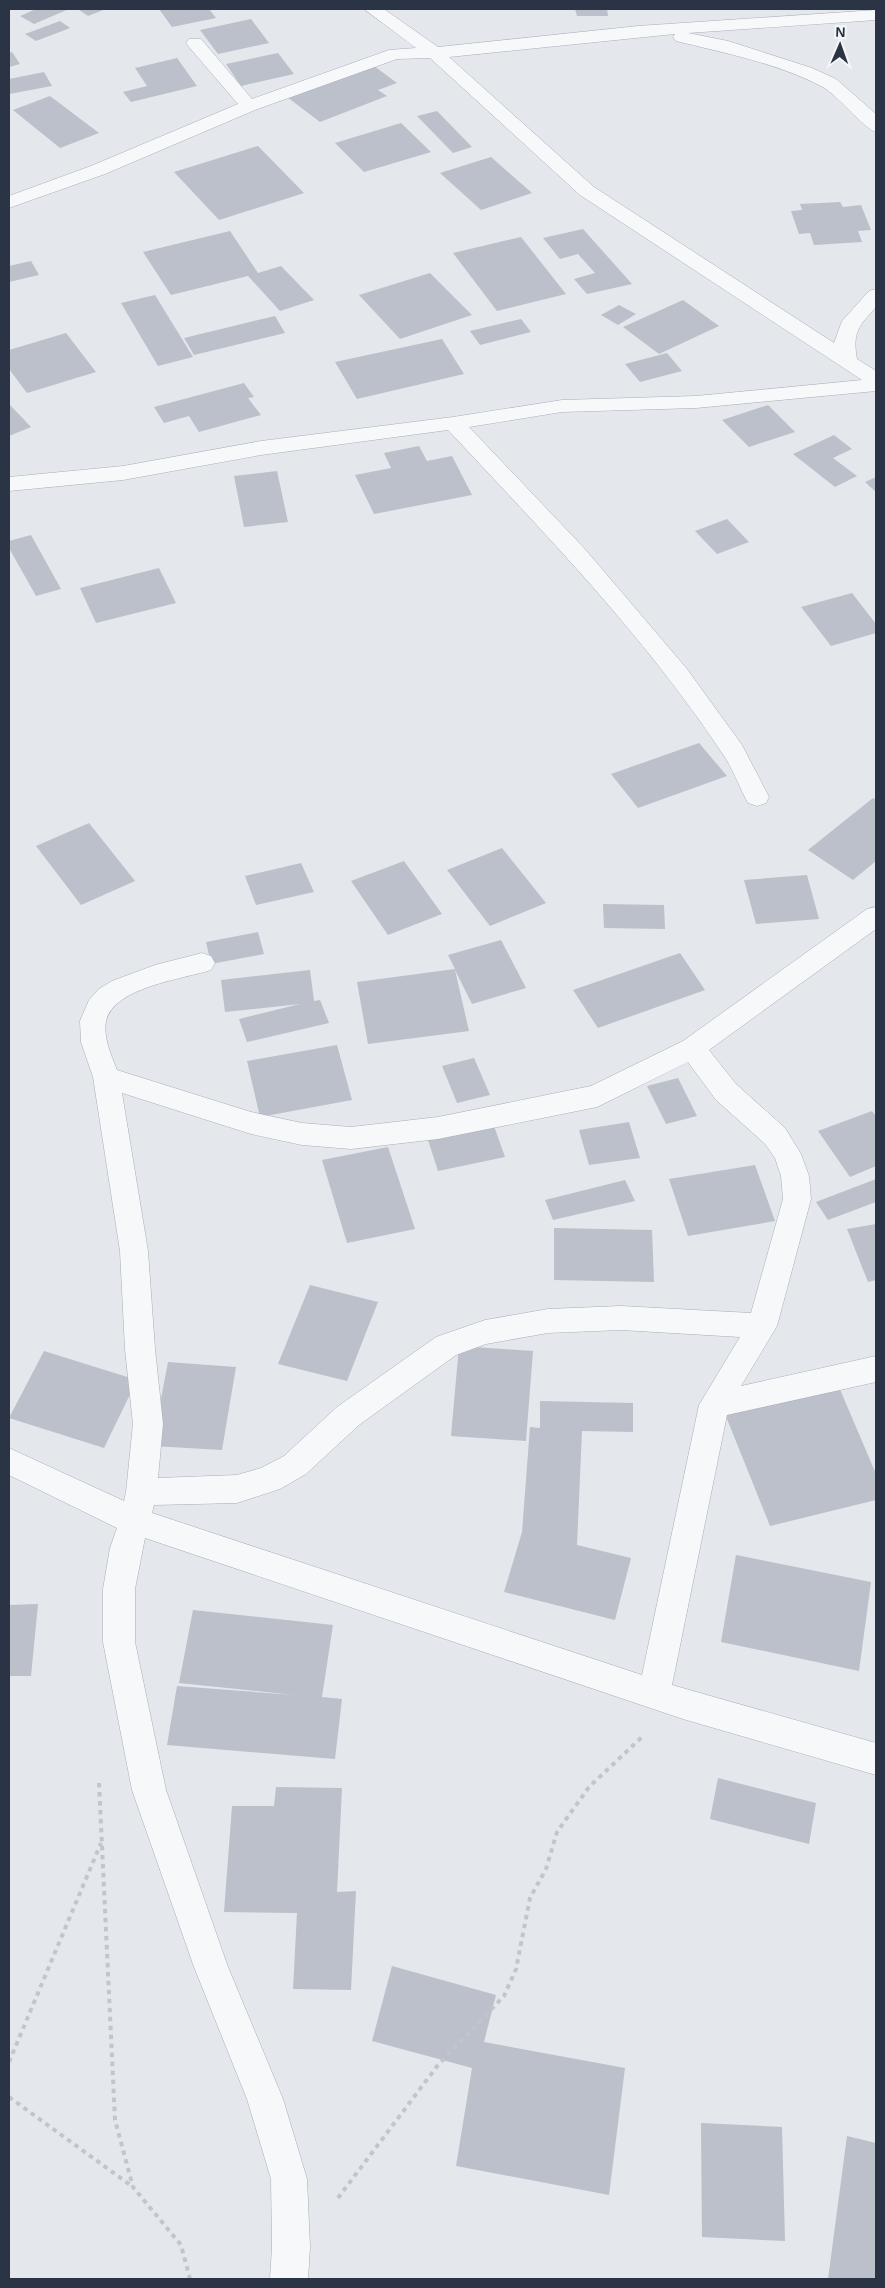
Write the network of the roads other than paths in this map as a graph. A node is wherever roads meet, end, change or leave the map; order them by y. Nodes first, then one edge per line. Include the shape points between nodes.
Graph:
1 (373, 9) edge
2 (876, 14) edge
3 (638, 31) junction
4 (195, 44) dead end
5 (434, 53) junction
6 (248, 106) junction
7 (876, 126) edge
8 (9, 202) edge
9 (876, 295) edge
10 (848, 362) junction
11 (876, 380) edge
12 (876, 386) edge
13 (453, 423) junction
14 (9, 484) edge
15 (757, 798) dead end
16 (876, 916) edge
17 (202, 963) dead end
18 (692, 1048) junction
19 (106, 1077) junction
20 (762, 1326) junction
21 (876, 1369) edge
22 (714, 1405) junction
23 (9, 1461) edge
24 (138, 1506) junction
25 (654, 1694) junction
26 (876, 1759) edge
27 (290, 2263) edge

1 - 5 street
2 - 3 street
3 - 5 street
3 - 7 street via 722,45 806,72 830,83
4 - 6 street
5 - 6 street via 395,54
5 - 10 street via 587,191
6 - 8 street via 98,170
9 - 10 street via 849,325 844,343
10 - 11 street
12 - 13 street via 696,402 562,406
13 - 14 street via 261,448 123,473
13 - 15 street via 576,553 679,674 734,751
16 - 18 street
17 - 19 street via 141,978 120,987 98,1008 93,1021 94,1036
18 - 19 street via 597,1096 438,1128 351,1138 302,1134 251,1123
18 - 20 street via 726,1092 775,1136 787,1154 794,1176 797,1200
19 - 24 street via 134,1251 148,1424
20 - 22 street
20 - 24 street via 621,1318 548,1321 485,1332 446,1346 348,1416 295,1464 269,1479
21 - 22 street
22 - 25 street
23 - 24 street
24 - 25 street
24 - 27 street via 119,1589 119,1642 139,1744 149,1790 211,1967 266,2099 288,2179
25 - 26 street

